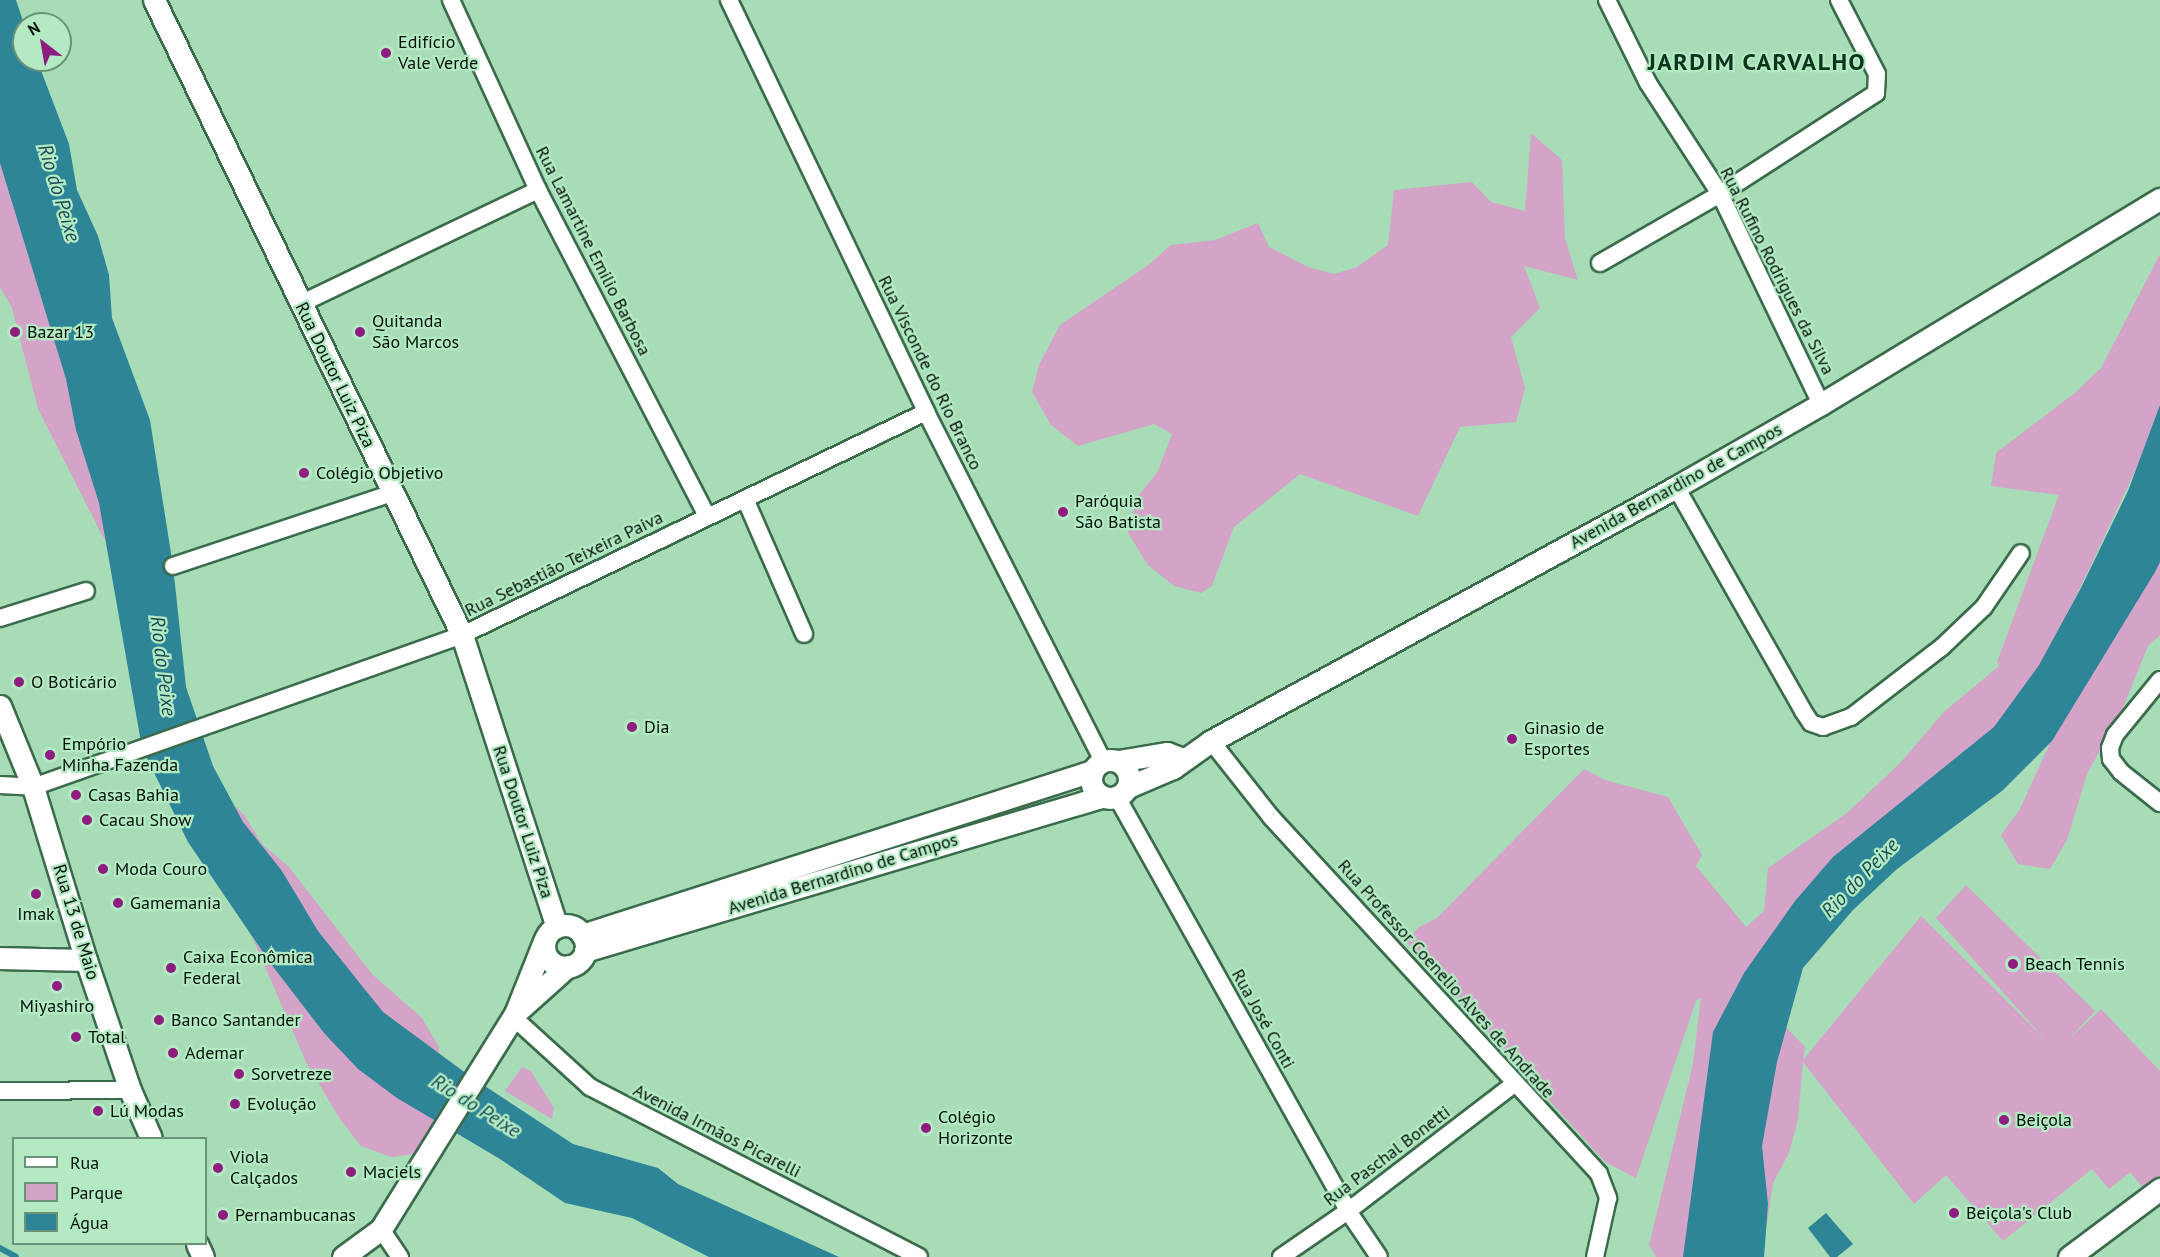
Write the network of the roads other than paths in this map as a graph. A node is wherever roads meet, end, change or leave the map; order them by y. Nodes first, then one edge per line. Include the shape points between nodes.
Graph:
1 (154, 0) edge
2 (451, 0) edge
3 (729, 0) edge
4 (1607, 0) edge
5 (1839, 0) edge
6 (538, 190) junction
7 (1720, 194) junction
8 (2160, 199) edge
9 (1600, 263) dead end
10 (300, 304) junction
11 (1821, 404) junction
12 (926, 412) junction
13 (1676, 487) junction
14 (393, 493) junction
15 (746, 501) junction
16 (707, 516) junction
17 (2021, 553) dead end
18 (173, 566) dead end
19 (86, 591) dead end
20 (0, 618) edge
21 (804, 634) dead end
22 (462, 635) junction
23 (2160, 680) edge
24 (0, 706) edge
25 (1212, 741) junction
26 (1183, 759) junction
27 (1105, 764) junction
28 (0, 785) edge
29 (33, 787) junction
30 (1115, 794) junction
31 (2160, 802) edge
32 (551, 934) junction
33 (584, 943) junction
34 (0, 958) edge
35 (86, 960) junction
36 (568, 966) junction
37 (514, 1015) junction
38 (1514, 1084) junction
39 (130, 1090) junction
40 (0, 1091) edge
41 (151, 1137) edge
42 (2160, 1189) edge
43 (1348, 1211) junction
44 (381, 1229) junction
45 (342, 1257) edge
46 (400, 1257) edge
47 (919, 1257) edge
48 (1281, 1257) edge
49 (1379, 1257) edge
50 (1595, 1257) edge
51 (2069, 1257) edge

1 - 10 street, Rua Doutor Luiz Piza
2 - 6 street, Rua Lamartine Emilio Barbosa
3 - 12 street, Rua Visconde do Rio Branco
4 - 7 street, Rua Rufino Rodrigues da Silva via 1648,83
5 - 7 street via 1877,74 1876,93
6 - 10 street
6 - 16 street, Rua Lamartine Emilio Barbosa
7 - 9 street
7 - 11 street, Rua Rufino Rodrigues da Silva
8 - 11 street, Avenida Bernardino de Campos
10 - 14 street, Rua Doutor Luiz Piza
11 - 13 street, Avenida Bernardino de Campos
12 - 15 street, Rua Sebastião Teixeira Paiva
12 - 27 street, Rua Visconde do Rio Branco
13 - 17 street via 1803,711 1811,723 1823,728 1851,717 1941,647 1984,607
13 - 25 street, Avenida Bernardino de Campos
14 - 18 street
14 - 22 street, Rua Doutor Luiz Piza
15 - 16 street, Rua Sebastião Teixeira Paiva
15 - 21 street
16 - 22 street, Rua Sebastião Teixeira Paiva
19 - 20 street
22 - 29 street, Rua Sebastião Teixeira Paiva
22 - 32 street, Rua Doutor Luiz Piza
23 - 31 street via 2115,735 2110,748 2111,759 2121,772
24 - 29 street, Rua 13 de Maio
25 - 26 street, Avenida Bernardino de Campos
25 - 38 street, Rua Professor Coenelio Alves de Andrade via 1271,817
26 - 27 street, Avenida Bernardino de Campos via 1157,754
26 - 30 street, Avenida Bernardino de Campos via 1173,768
27 - 30 street via 1128,772
27 - 30 street via 1092,786
27 - 33 street, Avenida Bernardino de Campos
28 - 29 street
29 - 35 street, Rua 13 de Maio
30 - 33 street, Avenida Bernardino de Campos
30 - 43 street, Rua José Conti
32 - 33 street via 570,925
32 - 36 street via 547,957 560,966
32 - 37 street
33 - 36 street via 582,958
34 - 35 street
35 - 39 street, Rua 13 de Maio
36 - 37 street
37 - 44 street
37 - 47 street, Avenida Irmãos Picarelli via 590,1087
38 - 43 street, Rua Paschal Bonetti
38 - 50 street, Rua Professor Coenelio Alves de Andrade via 1605,1185 1608,1198
39 - 40 street
39 - 41 street, Rua 13 de Maio
42 - 51 street
43 - 48 street, Rua Paschal Bonetti
43 - 49 street, Rua José Conti
44 - 45 street
44 - 46 street

